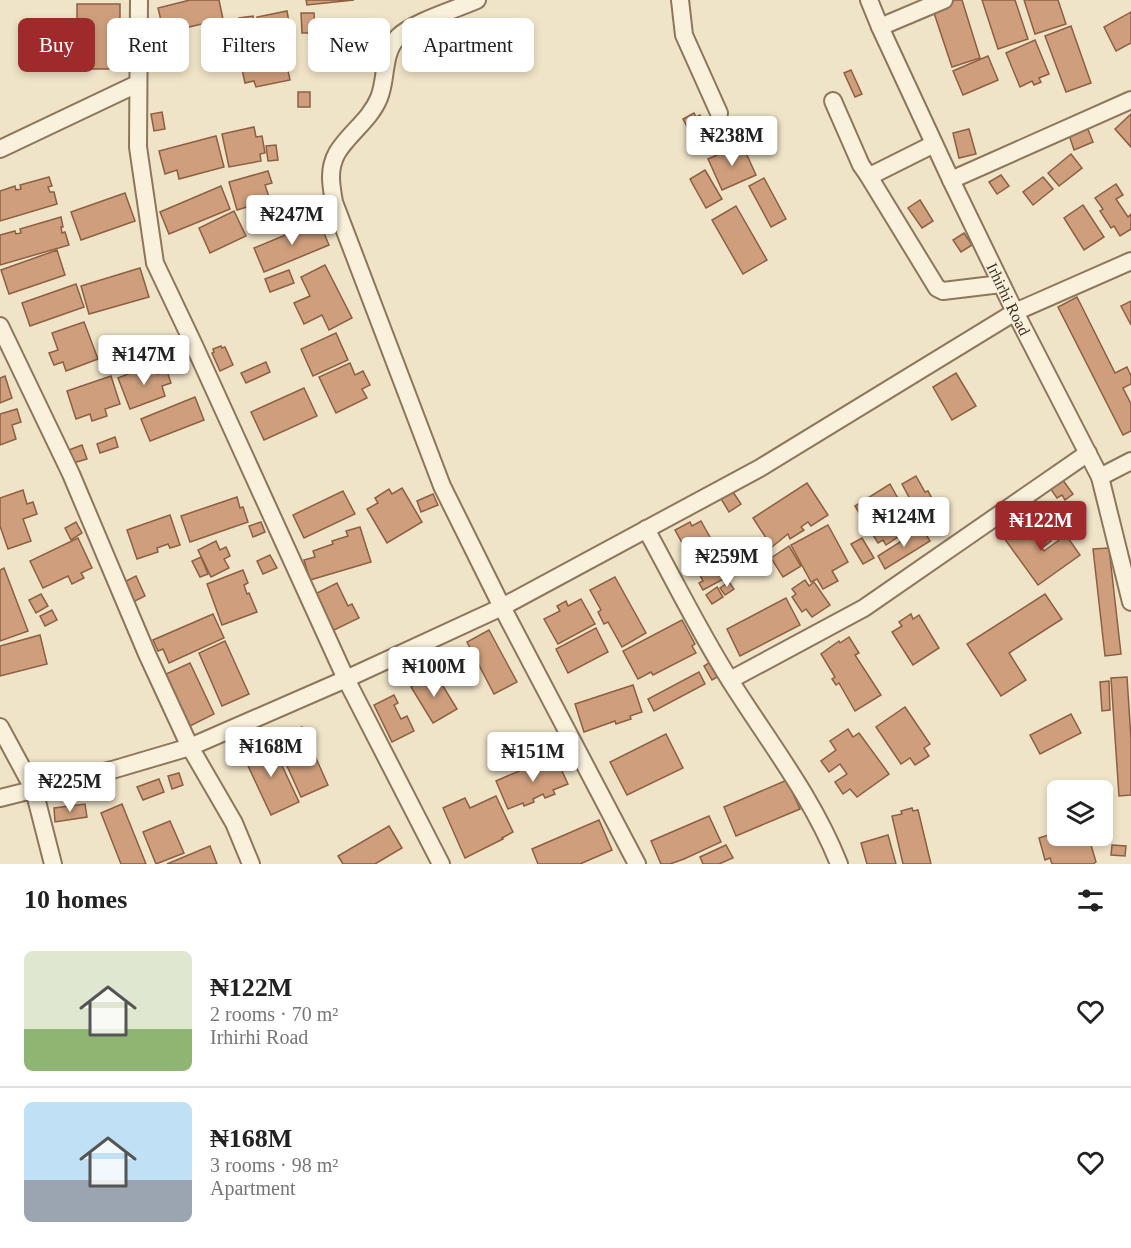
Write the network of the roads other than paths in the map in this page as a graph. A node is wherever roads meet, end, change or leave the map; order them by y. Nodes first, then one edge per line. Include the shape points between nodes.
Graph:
1 (139, 0) edge
2 (477, 0) edge
3 (680, 0) edge
4 (869, 0) edge
5 (944, 0) edge
6 (880, 27) junction
7 (137, 84) junction
8 (1131, 100) edge
9 (833, 101) dead end
10 (719, 113) dead end
11 (934, 144) junction
12 (0, 150) edge
13 (868, 175) junction
14 (951, 180) junction
15 (1131, 261) edge
16 (1001, 284) junction
17 (1015, 312) junction
18 (0, 326) edge
19 (1088, 453) junction
20 (1131, 461) edge
21 (1100, 477) junction
22 (646, 529) junction
23 (1131, 602) edge
24 (502, 607) junction
25 (346, 679) junction
26 (730, 680) junction
27 (0, 728) edge
28 (190, 747) junction
29 (34, 790) junction
30 (0, 798) edge
31 (53, 864) edge
32 (251, 864) edge
33 (441, 864) edge
34 (637, 864) edge
35 (839, 864) edge

1 - 7 street
2 - 24 street via 398,37 388,55 379,98 338,153 330,175 334,202 442,486
3 - 10 street via 684,35
4 - 6 street, Irhirhi Road
5 - 6 street
6 - 11 street, Irhirhi Road
7 - 12 street
7 - 25 street via 138,147 154,263
8 - 14 street
9 - 13 street
11 - 13 street
11 - 14 street, Irhirhi Road
13 - 16 street via 937,288 943,291
14 - 16 street, Irhirhi Road
15 - 17 street
16 - 17 street, Irhirhi Road
17 - 19 street, Irhirhi Road
17 - 22 street via 760,468
18 - 28 street via 71,474
19 - 21 street, Irhirhi Road
19 - 26 street via 864,608
20 - 21 street
21 - 23 street, Irhirhi Road
22 - 24 street
22 - 26 street
24 - 25 street
24 - 34 street
25 - 28 street
25 - 33 street
26 - 35 street via 792,772
27 - 29 street
28 - 29 street
28 - 32 street via 234,823
29 - 30 street
29 - 31 street

